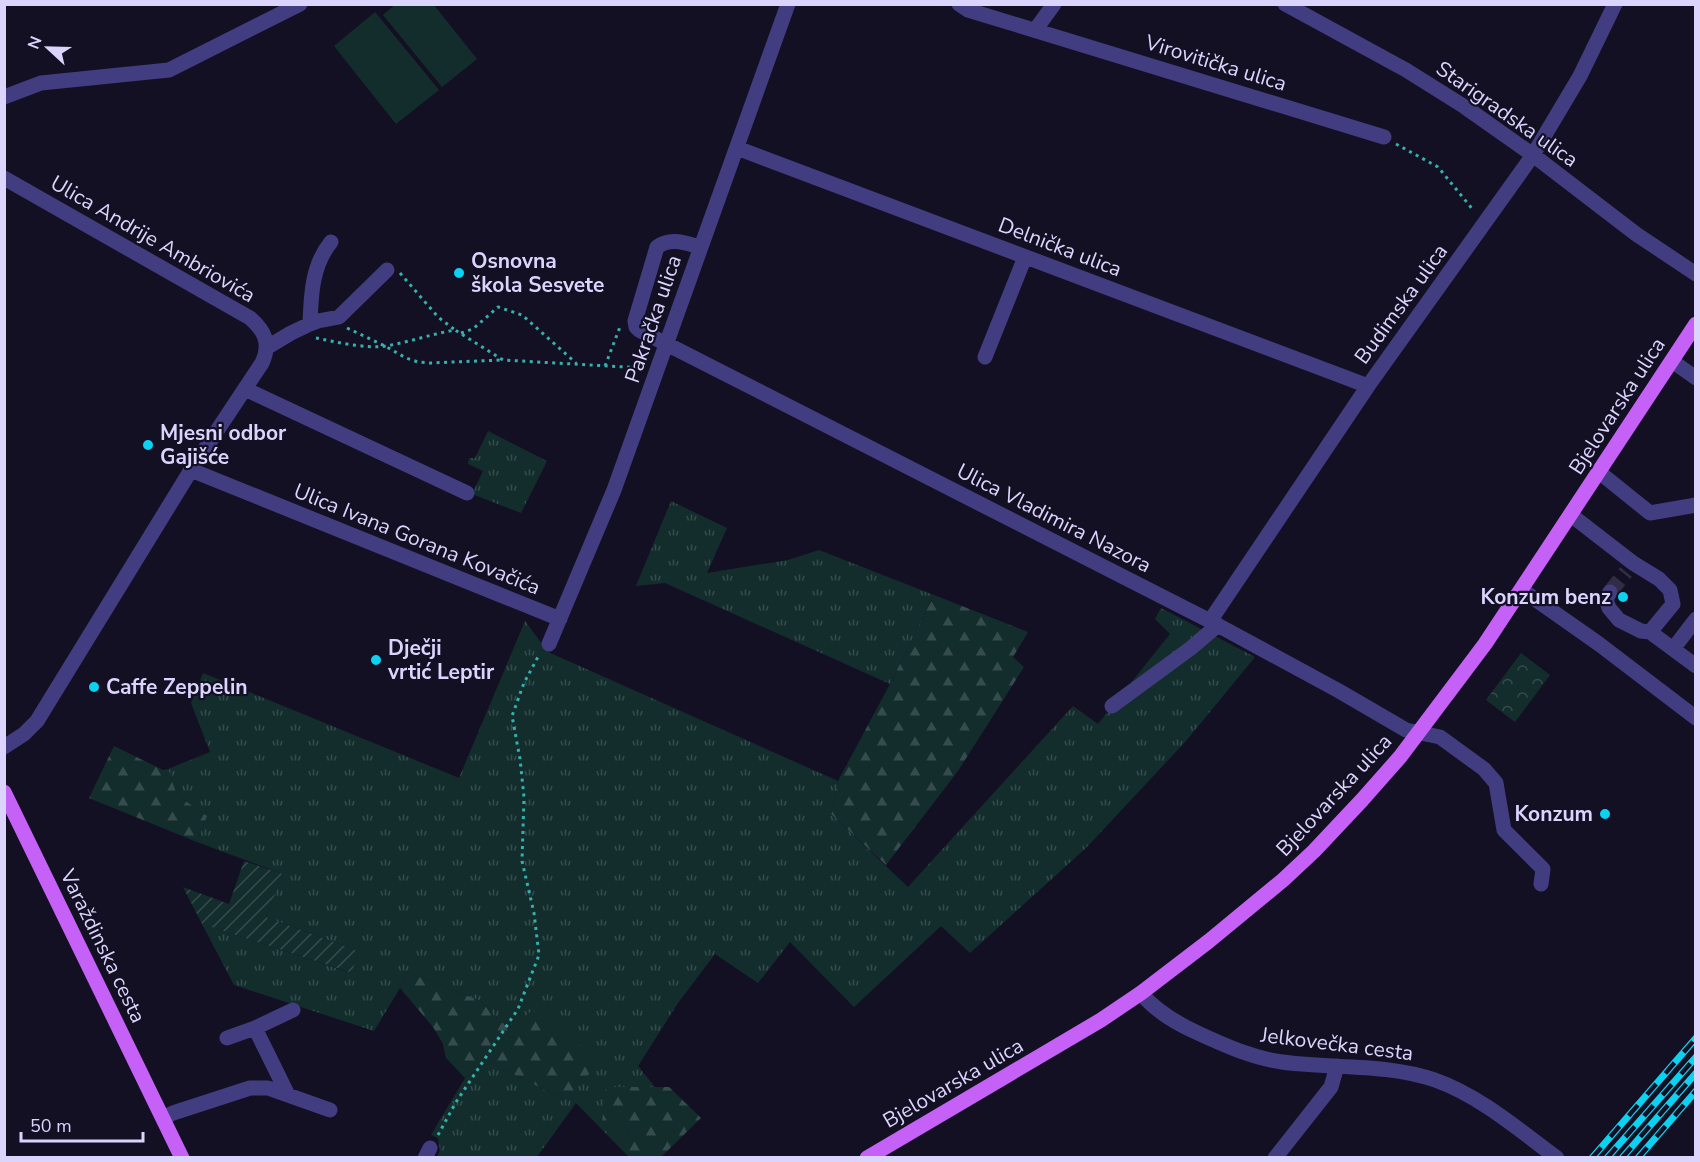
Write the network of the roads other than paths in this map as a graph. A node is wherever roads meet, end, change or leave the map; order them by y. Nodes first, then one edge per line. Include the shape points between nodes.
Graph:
1 (300, 4) edge
2 (788, 4) edge
3 (959, 4) edge
4 (1054, 4) edge
5 (1285, 4) edge
6 (1615, 4) edge
7 (1036, 29) junction
8 (4, 97) edge
9 (1384, 137) road end
10 (737, 148) junction
11 (1533, 155) junction
12 (4, 178) edge
13 (331, 242) dead end
14 (700, 247) junction
15 (1025, 256) junction
16 (387, 270) road end
17 (1695, 274) edge
18 (306, 326) junction
19 (1694, 329) edge
20 (667, 344) junction
21 (266, 348) junction
22 (985, 357) dead end
23 (1671, 361) junction
24 (1695, 378) edge
25 (1368, 386) junction
26 (245, 389) junction
27 (191, 470) junction
28 (1599, 472) junction
29 (467, 493) dead end
30 (1695, 505) edge
31 (1571, 515) junction
32 (1522, 590) junction
33 (1610, 592) dead end
34 (1673, 604) junction
35 (560, 619) junction
36 (1695, 619) edge
37 (1214, 623) junction
38 (1650, 632) junction
39 (549, 644) road end
40 (1673, 649) junction
41 (1695, 666) edge
42 (1112, 706) dead end
43 (1695, 718) edge
44 (1419, 734) junction
45 (4, 747) edge
46 (4, 792) edge
47 (1541, 884) dead end
48 (1141, 993) junction
49 (293, 1010) dead end
50 (255, 1028) junction
51 (227, 1038) dead end
52 (1337, 1066) junction
53 (288, 1095) junction
54 (330, 1110) dead end
55 (163, 1118) junction
56 (1547, 1155) edge
57 (182, 1158) edge
58 (867, 1158) edge
59 (1275, 1158) edge

1 - 8 street via 169,70 40,83
2 - 10 street, Pakračka ulica
3 - 7 street, Virovitička ulica
4 - 7 street
5 - 11 street, Starigradska ulica via 1407,70
6 - 11 street, Budimska ulica via 1580,76
7 - 9 street, Virovitička ulica
10 - 14 street, Pakračka ulica
10 - 15 street, Delnička ulica
11 - 17 street, Starigradska ulica via 1635,234
11 - 25 street, Budimska ulica
12 - 21 street, Ulica Andrije Ambriovića via 250,318 260,327
13 - 18 street via 314,277
14 - 20 street, Pakračka ulica
14 - 20 street, Ulica Vladimira Nazora via 679,241 657,247 635,321 639,330
15 - 22 street
15 - 25 street, Delnička ulica
16 - 18 street via 339,317
18 - 21 street
19 - 23 main road, Bjelovarska ulica
20 - 35 street, Pakračka ulica via 615,490
20 - 37 street, Ulica Vladimira Nazora
21 - 26 street via 262,363
23 - 24 street
23 - 28 main road, Bjelovarska ulica
25 - 37 street, Budimska ulica
26 - 27 street
26 - 29 street
27 - 35 street, Ulica Ivana Gorana Kovačića
27 - 45 street via 37,721
28 - 30 street via 1650,513
28 - 31 main road, Bjelovarska ulica
31 - 32 main road, Bjelovarska ulica
31 - 34 street via 1630,567 1659,579 1670,590
32 - 43 street
32 - 44 main road, Bjelovarska ulica
33 - 38 street via 1606,599 1619,620
34 - 36 street
34 - 38 street
35 - 39 street, Pakračka ulica
36 - 40 street
37 - 42 street, Budimska ulica via 1191,648
37 - 44 street, Ulica Vladimira Nazora
38 - 40 street
40 - 41 street
44 - 47 street, Ulica Vladimira Nazora via 1440,736 1476,762 1496,783 1504,830 1543,869
44 - 48 main road, Bjelovarska ulica via 1299,866
46 - 55 main road, Varaždinska cesta
48 - 52 street, Jelkovečka cesta via 1173,1020 1225,1046 1282,1062
48 - 58 main road, Bjelovarska ulica
49 - 50 street
50 - 51 street
50 - 53 street
52 - 56 street, Jelkovečka cesta via 1397,1070 1435,1080 1478,1100
52 - 59 street via 1331,1087
53 - 54 street
53 - 55 street via 268,1088 250,1088
55 - 57 main road, Varaždinska cesta

